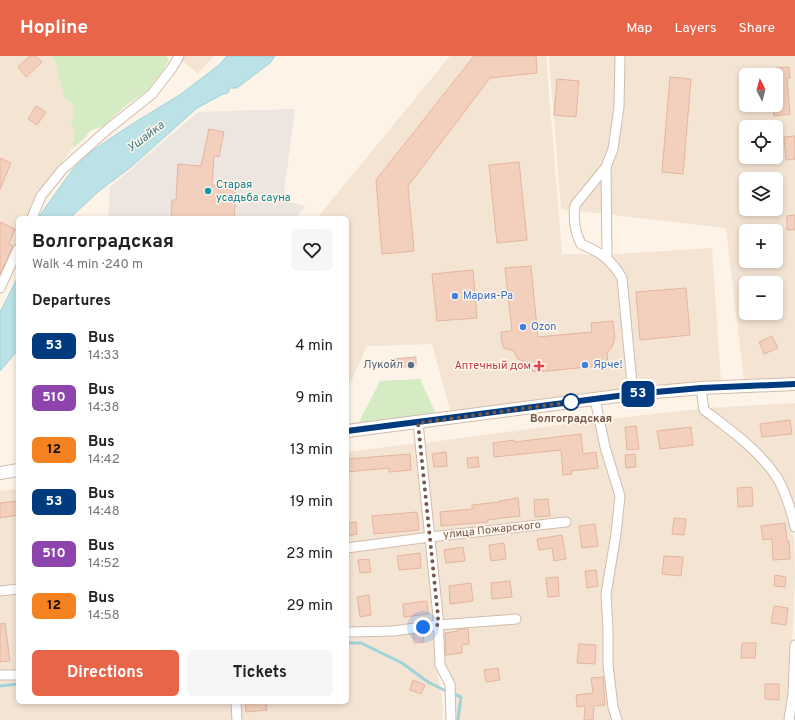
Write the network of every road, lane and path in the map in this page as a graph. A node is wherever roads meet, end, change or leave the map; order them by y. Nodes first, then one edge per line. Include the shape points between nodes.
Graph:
1 (179, 56) edge
2 (620, 56) edge
3 (606, 167) junction
4 (33, 216) edge
5 (16, 253) edge
6 (607, 258) junction
7 (0, 288) edge
8 (795, 384) edge
9 (701, 388) junction
10 (633, 394) junction
11 (595, 399) junction
12 (418, 423) junction
13 (349, 431) edge
14 (16, 470) edge
15 (0, 473) edge
16 (566, 522) dead end
17 (795, 527) edge
18 (430, 537) junction
19 (349, 548) edge
20 (16, 589) edge
21 (0, 591) edge
22 (516, 619) dead end
23 (438, 625) junction
24 (349, 632) dead end
25 (795, 645) edge
26 (0, 675) edge
27 (15, 676) edge
28 (236, 704) edge
29 (237, 720) edge
30 (451, 720) edge
31 (617, 720) edge
32 (789, 720) edge

1 - 4 street via 152,94 62,170 41,196
2 - 3 street via 619,106 613,149
3 - 6 street
3 - 6 street via 575,205 575,225 581,244
5 - 7 street
6 - 10 street via 622,278
8 - 9 street
9 - 10 street
9 - 17 street via 704,410 756,452 776,476 792,512
10 - 11 street
11 - 12 street
11 - 31 street via 605,447 620,496 606,594 608,666
12 - 13 street
12 - 18 street
14 - 15 street
16 - 18 street, улица Пожарского
18 - 19 street, улица Пожарского
18 - 23 street
20 - 21 street
22 - 23 street
23 - 24 street via 393,631
23 - 30 street via 440,665 450,684
25 - 32 street
26 - 27 street
28 - 29 street

